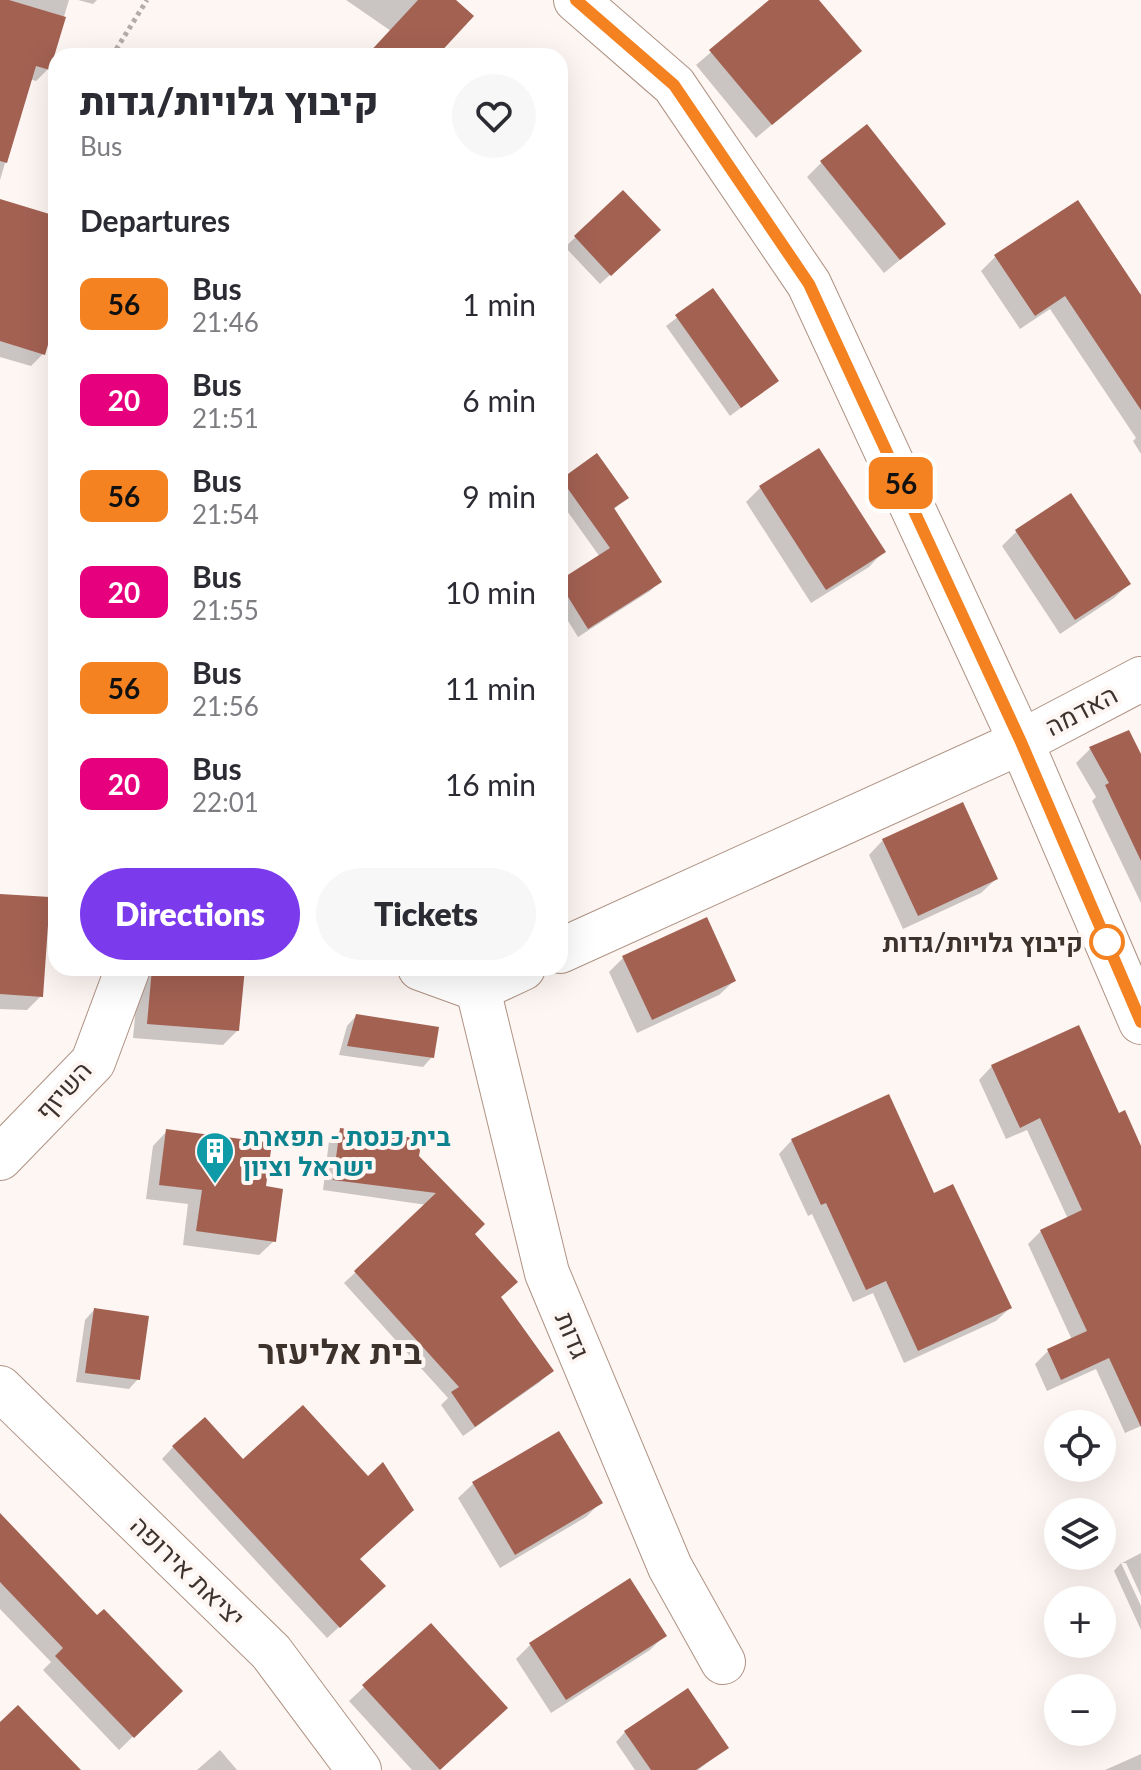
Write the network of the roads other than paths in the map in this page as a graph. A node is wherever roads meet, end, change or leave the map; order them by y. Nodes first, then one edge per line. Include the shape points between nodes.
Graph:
1 (576, 0) edge
2 (1141, 679) edge
3 (1021, 742) junction
4 (568, 947) edge
5 (125, 976) edge
6 (442, 976) edge
7 (506, 976) edge
8 (478, 989) junction
9 (1141, 1022) edge
10 (0, 1158) edge
11 (0, 1388) edge
12 (723, 1662) dead end
13 (359, 1770) edge

1 - 3 street via 674,85 809,284
2 - 3 street, האדמה
3 - 4 street, האדמה
3 - 9 street
5 - 10 street, השיזף via 93,1062
6 - 8 street
7 - 8 street
8 - 12 street, גדות via 547,1273 670,1567
11 - 13 street, יציאת אירופה via 271,1652

